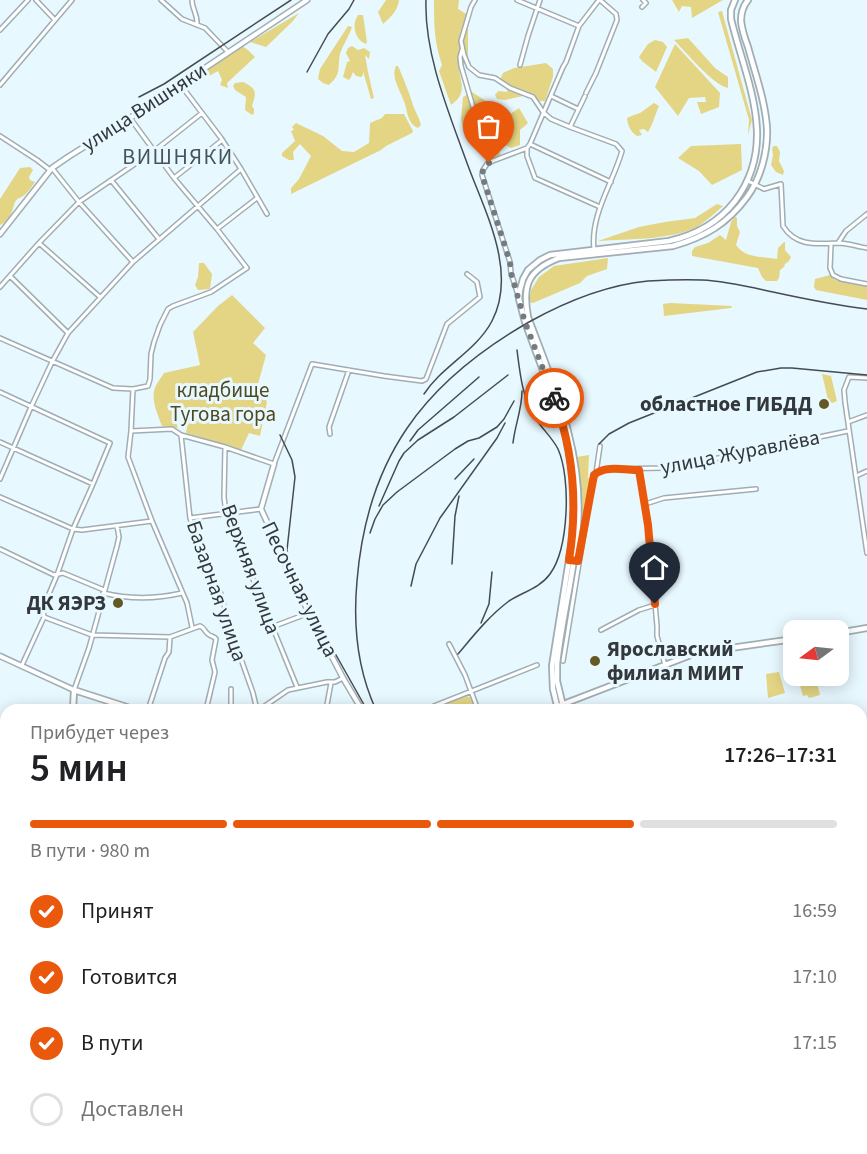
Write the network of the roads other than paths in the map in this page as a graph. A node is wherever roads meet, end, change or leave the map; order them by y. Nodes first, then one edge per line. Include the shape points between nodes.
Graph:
1 (28, 0) edge
2 (36, 0) edge
3 (72, 0) edge
4 (161, 0) edge
5 (192, 0) edge
6 (307, 0) edge
7 (475, 0) edge
8 (517, 0) edge
9 (540, 0) edge
10 (599, 0) edge
11 (643, 0) edge
12 (735, 0) edge
13 (748, 0) edge
14 (537, 7) junction
15 (642, 7) dead end
16 (54, 19) junction
17 (197, 25) junction
18 (579, 26) junction
19 (0, 30) edge
20 (462, 48) junction
21 (228, 52) junction
22 (520, 65) dead end
23 (180, 84) junction
24 (0, 85) edge
25 (551, 96) junction
26 (578, 109) junction
27 (543, 112) junction
28 (202, 113) junction
29 (130, 118) junction
30 (570, 127) junction
31 (2, 137) edge
32 (221, 141) junction
33 (0, 144) edge
34 (530, 144) junction
35 (527, 148) junction
36 (154, 151) junction
37 (489, 163) junction
38 (51, 169) junction
39 (241, 169) junction
40 (174, 178) junction
41 (111, 180) junction
42 (611, 182) junction
43 (748, 182) junction
44 (755, 184) junction
45 (257, 198) junction
46 (79, 202) junction
47 (198, 206) junction
48 (600, 207) junction
49 (267, 214) dead end
50 (867, 214) edge
51 (217, 229) junction
52 (0, 234) edge
53 (159, 239) junction
54 (39, 243) junction
55 (838, 243) junction
56 (831, 245) junction
57 (867, 248) edge
58 (594, 249) junction
59 (133, 262) junction
60 (511, 273) junction
61 (467, 274) dead end
62 (10, 276) junction
63 (525, 276) junction
64 (867, 284) edge
65 (0, 287) edge
66 (100, 297) junction
67 (519, 300) junction
68 (68, 333) junction
69 (0, 338) edge
70 (52, 362) junction
71 (349, 370) junction
72 (867, 378) edge
73 (133, 389) junction
74 (0, 392) edge
75 (31, 407) junction
76 (867, 416) edge
77 (848, 422) junction
78 (848, 430) junction
79 (131, 431) junction
80 (330, 434) dead end
81 (181, 435) junction
82 (0, 442) edge
83 (600, 446) dead end
84 (225, 447) junction
85 (13, 448) junction
86 (274, 464) junction
87 (639, 470) junction
88 (867, 471) edge
89 (596, 473) junction
90 (856, 476) junction
91 (0, 479) edge
92 (93, 484) junction
93 (756, 489) dead end
94 (0, 496) edge
95 (644, 504) junction
96 (261, 509) junction
97 (226, 513) junction
98 (190, 518) junction
99 (152, 521) junction
100 (117, 526) junction
101 (73, 529) junction
102 (0, 549) edge
103 (867, 553) edge
104 (574, 561) junction
105 (57, 575) junction
106 (104, 592) junction
107 (182, 593) junction
108 (655, 604) junction
109 (309, 613) junction
110 (44, 617) junction
111 (272, 627) junction
112 (192, 628) junction
113 (867, 629) edge
114 (601, 630) dead end
115 (849, 632) edge
116 (92, 635) junction
117 (170, 637) junction
118 (783, 641) edge
119 (449, 644) dead end
120 (0, 656) edge
121 (562, 660) dead end
122 (22, 665) junction
123 (537, 665) dead end
124 (665, 665) junction
125 (343, 678) junction
126 (331, 683) junction
127 (297, 687) junction
128 (231, 689) dead end
129 (74, 690) junction
130 (470, 690) junction
131 (73, 704) edge
132 (117, 704) edge
133 (150, 704) edge
134 (207, 704) edge
135 (231, 704) edge
136 (256, 704) edge
137 (267, 704) edge
138 (327, 704) edge
139 (358, 704) edge
140 (438, 704) edge
141 (475, 704) edge
142 (556, 704) edge
143 (562, 704) edge
144 (570, 704) edge

1 - 19 street
2 - 16 street
3 - 16 street
4 - 17 street via 182,19
5 - 17 street
6 - 21 street, улица Вишняки
7 - 20 street
8 - 14 street
9 - 14 street
10 - 18 street
10 - 26 street via 616,14 617,20
11 - 15 street via 646,3
12 - 43 main road via 731,19 753,98 758,133 757,153
13 - 44 main road via 742,9 742,28 767,129
14 - 18 street
14 - 22 street
16 - 24 street
17 - 21 street
18 - 25 street
20 - 27 street via 469,67 479,75 495,78 533,97
20 - 37 street via 461,66
21 - 23 street, улица Вишняки
23 - 28 street
23 - 29 street, улица Вишняки
25 - 26 street
25 - 27 street
26 - 30 street
27 - 30 street
27 - 34 street
28 - 32 street
28 - 36 street
29 - 36 street
29 - 38 street, улица Вишняки
30 - 42 street via 616,144 622,151
31 - 33 street
31 - 38 street
32 - 39 street
32 - 40 street
34 - 35 street
34 - 42 street
35 - 37 street
35 - 48 street via 535,178
36 - 40 street
36 - 41 street
37 - 60 street via 482,175
38 - 46 street
38 - 52 street, улица Вишняки
39 - 45 street
39 - 47 street
40 - 47 street
41 - 46 street
41 - 53 street
42 - 48 street
43 - 44 street
43 - 58 main road via 729,209 701,231 669,241
44 - 56 street via 764,189 781,184 783,226 795,239
44 - 104 main road via 720,226 691,241 559,258 536,270 530,279 525,291 528,317 566,422 576,465 579,502
45 - 49 street
45 - 51 street
46 - 54 street
46 - 59 street
47 - 51 street
47 - 53 street
48 - 58 street via 592,238
50 - 55 street
51 - 73 street via 247,268 211,292 168,309 154,342 148,386
53 - 59 street
54 - 62 street
54 - 66 street
55 - 56 street
55 - 57 street
56 - 64 street via 833,275
58 - 63 main road via 550,255 533,265
59 - 66 street
60 - 63 street via 518,278
60 - 67 street
61 - 71 street via 477,282 480,297 447,324 426,379
62 - 65 street
62 - 68 street
63 - 67 main road
66 - 68 street
67 - 104 main road via 569,449 575,495
68 - 70 street
69 - 70 street
70 - 73 street via 113,388
70 - 75 street
71 - 80 street
71 - 86 street, Песочная улица via 312,364
72 - 77 street via 849,377 846,382
73 - 79 street
74 - 75 street
75 - 85 street
75 - 92 street via 110,443
76 - 77 street
77 - 78 street
78 - 87 street, улица Журавлёва via 704,461
78 - 90 street
79 - 81 street via 172,429
79 - 99 street via 128,457
81 - 84 street
81 - 98 street, Базарная улица
82 - 85 street
83 - 89 street
84 - 86 street
84 - 97 street, Верхняя улица
85 - 91 street
85 - 92 street
86 - 96 street, Песочная улица
87 - 89 street, улица Журавлёва via 605,469
87 - 95 street
88 - 90 street
89 - 104 street
90 - 103 street
92 - 101 street
93 - 95 street via 664,498
94 - 101 street
95 - 108 street
96 - 97 street
96 - 109 street, Песочная улица
97 - 98 street
97 - 111 street, Верхняя улица
98 - 136 street, Базарная улица via 220,591
99 - 100 street
99 - 107 street
100 - 101 street
100 - 106 street via 119,537
101 - 105 street
102 - 105 street
104 - 121 street
104 - 142 main road via 552,663
104 - 143 main road via 557,664
105 - 106 street via 63,573
105 - 110 street via 43,608
106 - 107 street via 120,597
106 - 116 street
107 - 112 street
108 - 114 street
108 - 124 street via 657,636
109 - 111 street
109 - 125 street, Песочная улица
110 - 116 street
110 - 122 street
111 - 127 street, Верхняя улица
112 - 117 street
112 - 134 street via 204,627 216,639 212,660 215,672
113 - 115 main road
116 - 117 street
116 - 129 street
117 - 133 street via 169,652
118 - 124 main road via 696,653
119 - 130 street
120 - 122 street
122 - 129 street
123 - 130 street
124 - 144 main road
125 - 126 street
125 - 139 street, Песочная улица
126 - 127 street
126 - 138 street
127 - 137 street
128 - 135 street
129 - 131 main road
129 - 132 main road
130 - 140 street
130 - 141 street

